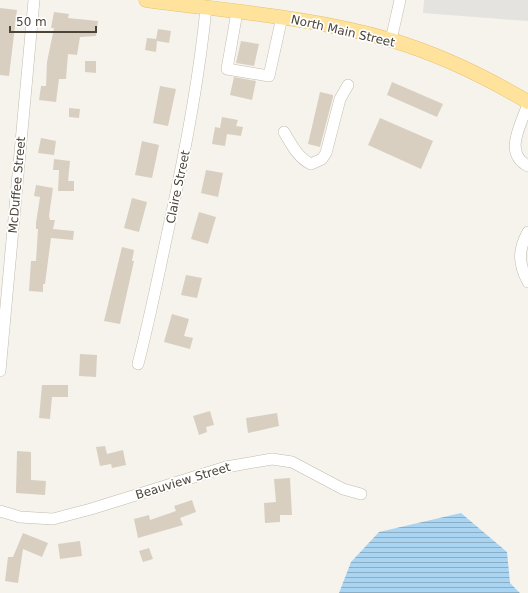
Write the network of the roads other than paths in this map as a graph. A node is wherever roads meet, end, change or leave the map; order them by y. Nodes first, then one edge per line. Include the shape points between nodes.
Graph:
1 (34, 0) edge
2 (146, 0) edge
3 (400, 0) edge
4 (206, 8) junction
5 (237, 12) junction
6 (282, 17) junction
7 (391, 40) junction
8 (348, 85) dead end
9 (528, 103) edge
10 (284, 132) dead end
11 (528, 166) edge
12 (528, 232) edge
13 (528, 282) edge
14 (138, 364) dead end
15 (0, 371) edge
16 (361, 494) dead end
17 (0, 511) edge

1 - 15 street, McDuffee Street
2 - 4 main road, North Main Street
3 - 7 street
4 - 5 main road, North Main Street
4 - 14 street, Claire Street via 201,61 188,136
5 - 6 main road, North Main Street
5 - 6 street via 227,69 269,76
6 - 7 main road, North Main Street
7 - 9 main road, North Main Street via 464,68
8 - 10 street via 340,100 326,153 322,159 311,164 305,161 298,155
9 - 11 street via 514,151 516,158
12 - 13 street via 520,249 520,257
16 - 17 street, Beauview Street via 343,490 292,462 272,459 226,467 53,519 20,517

